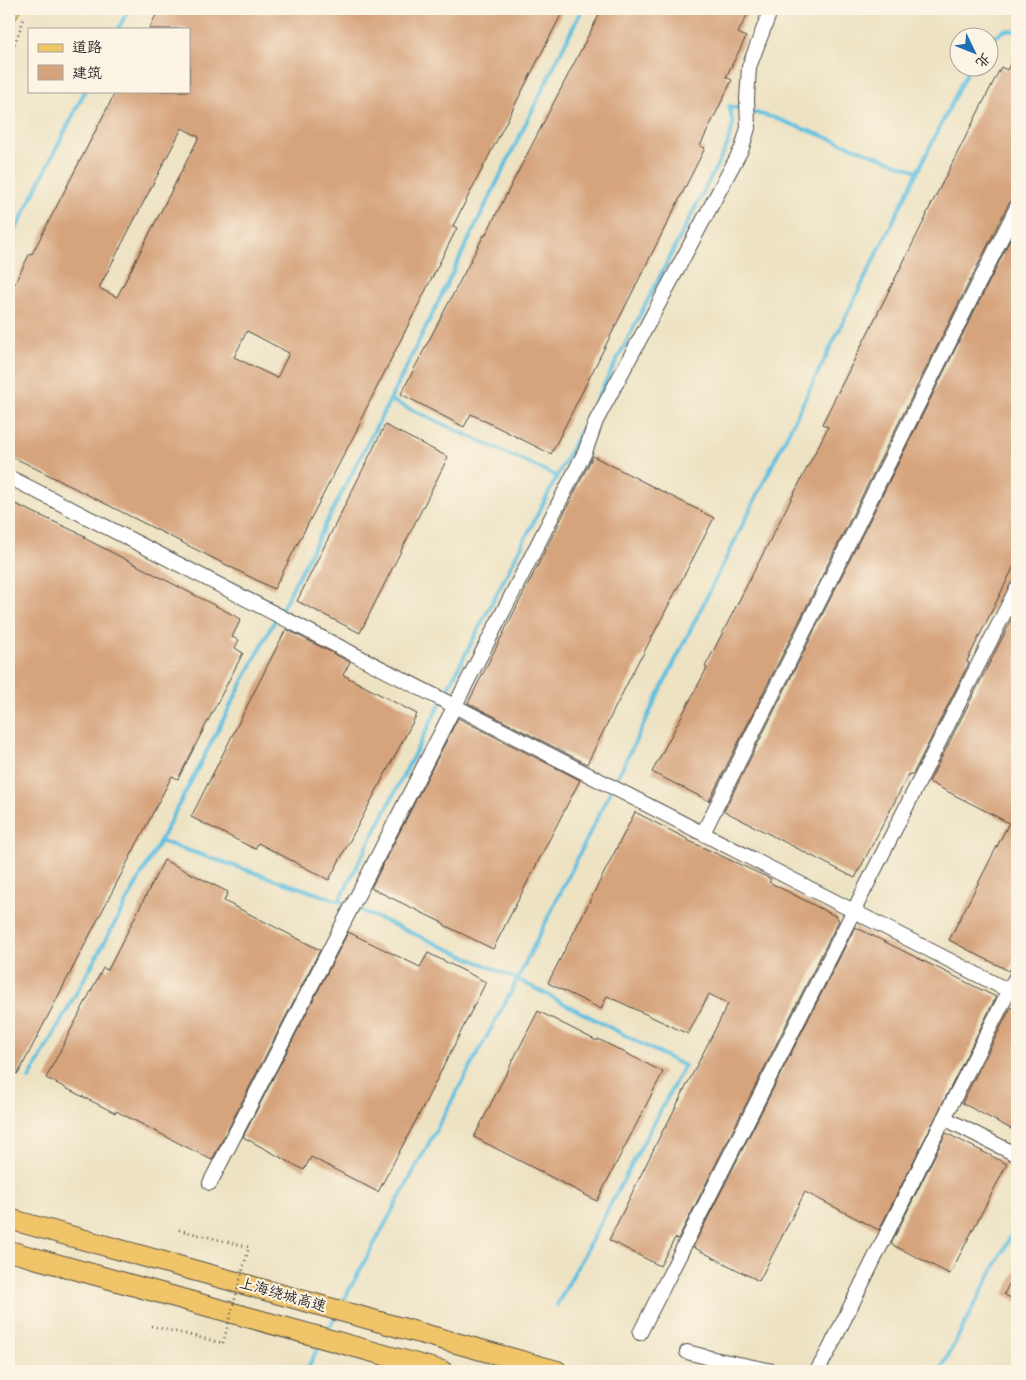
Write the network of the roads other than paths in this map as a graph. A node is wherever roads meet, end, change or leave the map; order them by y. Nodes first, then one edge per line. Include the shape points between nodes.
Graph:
1 (771, 9) edge
2 (1017, 207) edge
3 (9, 476) edge
4 (1017, 588) edge
5 (447, 702) junction
6 (703, 833) junction
7 (854, 910) junction
8 (1017, 975) edge
9 (1013, 992) edge
10 (944, 1118) junction
11 (1017, 1155) edge
12 (210, 1183) dead end
13 (9, 1219) edge
14 (9, 1251) edge
15 (640, 1333) dead end
16 (687, 1352) dead end
17 (442, 1371) edge
18 (557, 1371) edge
19 (773, 1371) edge
20 (817, 1371) edge

1 - 5 lane via 748,67 748,128 742,148 596,421 585,452
2 - 6 lane
3 - 5 lane
4 - 7 lane
5 - 6 lane
5 - 12 lane via 352,906
6 - 7 lane
7 - 9 lane
7 - 15 lane
8 - 9 lane
9 - 10 lane
10 - 11 lane
10 - 20 lane
13 - 18 highway, 上海绕城高速
14 - 17 highway, 上海绕城高速
16 - 19 lane

